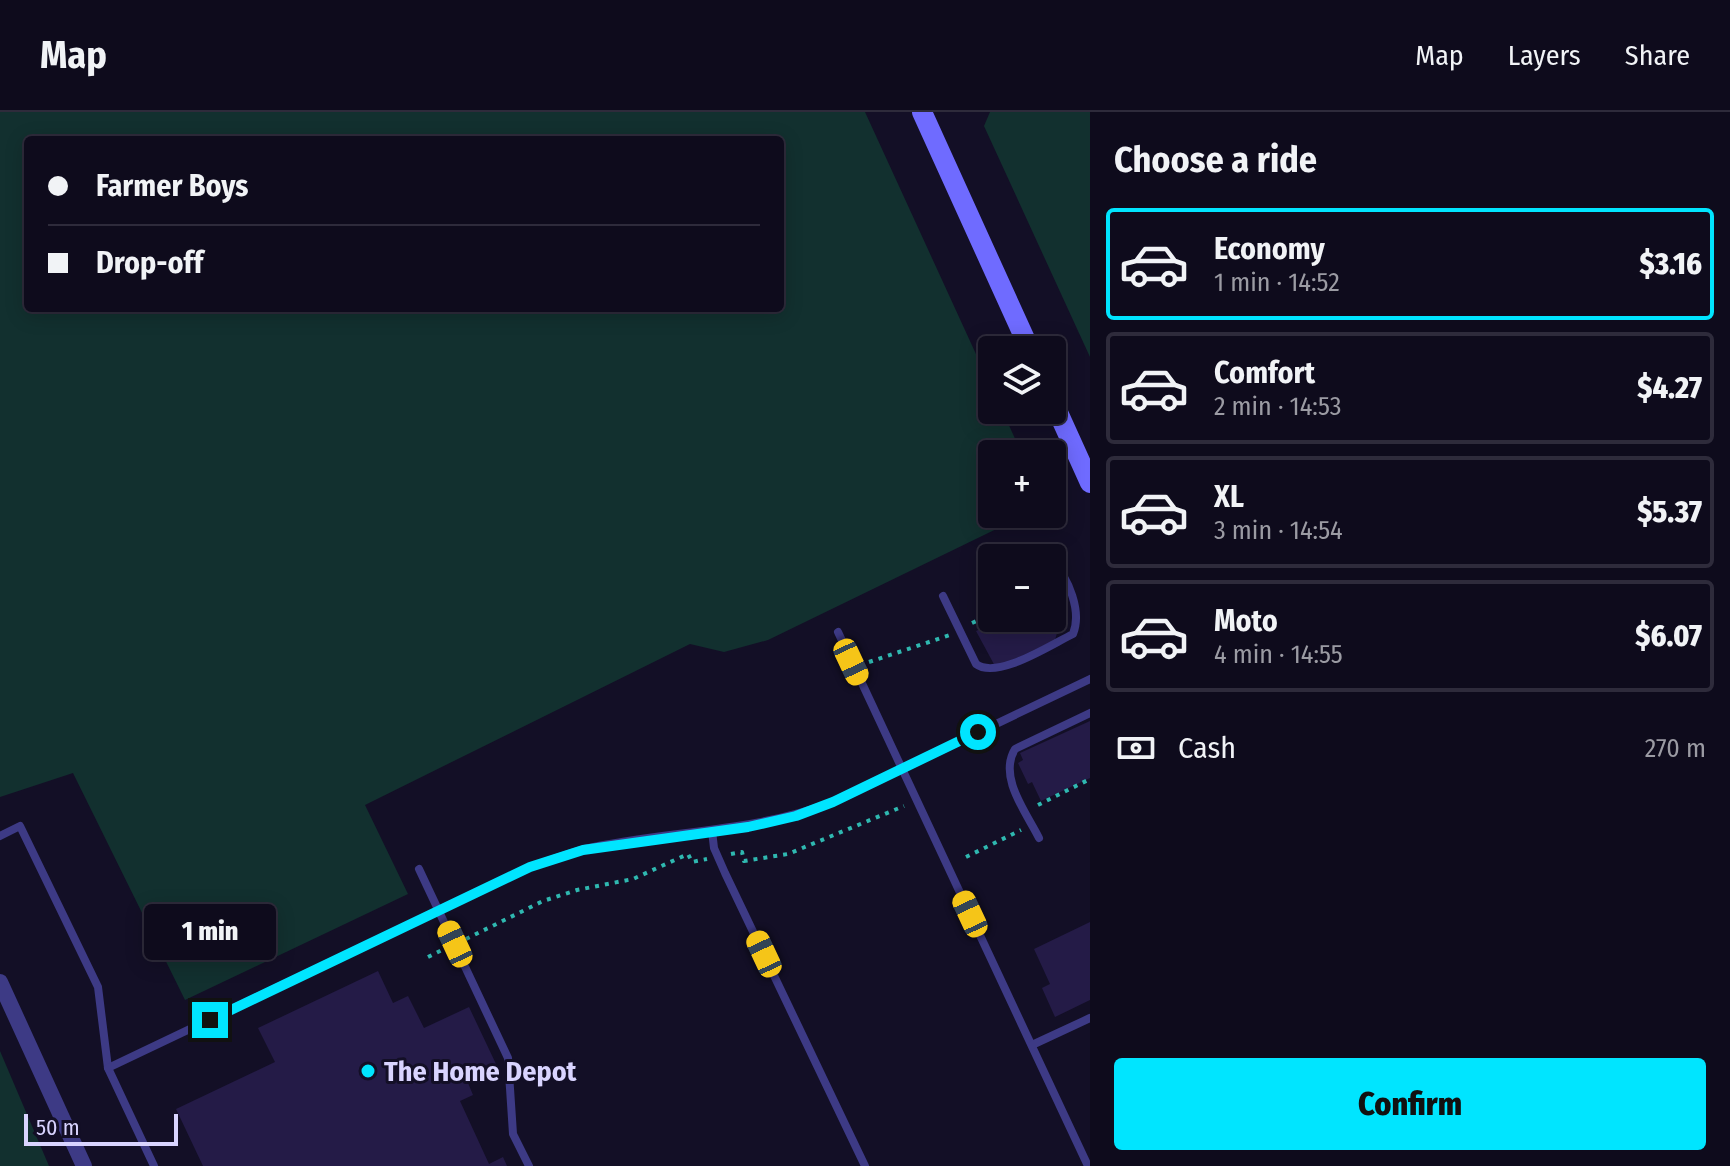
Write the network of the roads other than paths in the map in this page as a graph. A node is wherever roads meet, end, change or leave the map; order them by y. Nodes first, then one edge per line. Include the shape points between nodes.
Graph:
1 (922, 112) edge
2 (1024, 336) edge
3 (1063, 424) edge
4 (1090, 483) edge
5 (1066, 588) edge
6 (943, 596) dead end
7 (838, 632) dead end
8 (1090, 679) edge
9 (1090, 713) edge
10 (901, 770) junction
11 (712, 831) junction
12 (0, 836) edge
13 (1039, 838) dead end
14 (419, 869) dead end
15 (439, 909) junction
16 (0, 982) edge
17 (1090, 1018) edge
18 (1032, 1045) junction
19 (108, 1068) junction
20 (84, 1166) edge
21 (154, 1166) edge
22 (529, 1166) edge
23 (865, 1166) edge
24 (1088, 1166) edge

1 - 2 main road
3 - 4 main road
5 - 6 lane via 1078,609 1073,634 999,670 983,670 976,664
7 - 10 lane
8 - 10 lane
9 - 13 lane via 1015,749 1009,760 1008,775
10 - 11 lane via 796,816
10 - 18 lane
11 - 15 lane via 583,850 530,867
11 - 23 lane via 718,857
12 - 19 lane via 20,826 98,987
14 - 15 lane
15 - 19 lane
15 - 22 lane via 508,1058 513,1134
16 - 20 street
17 - 18 lane
18 - 24 lane
19 - 21 lane

